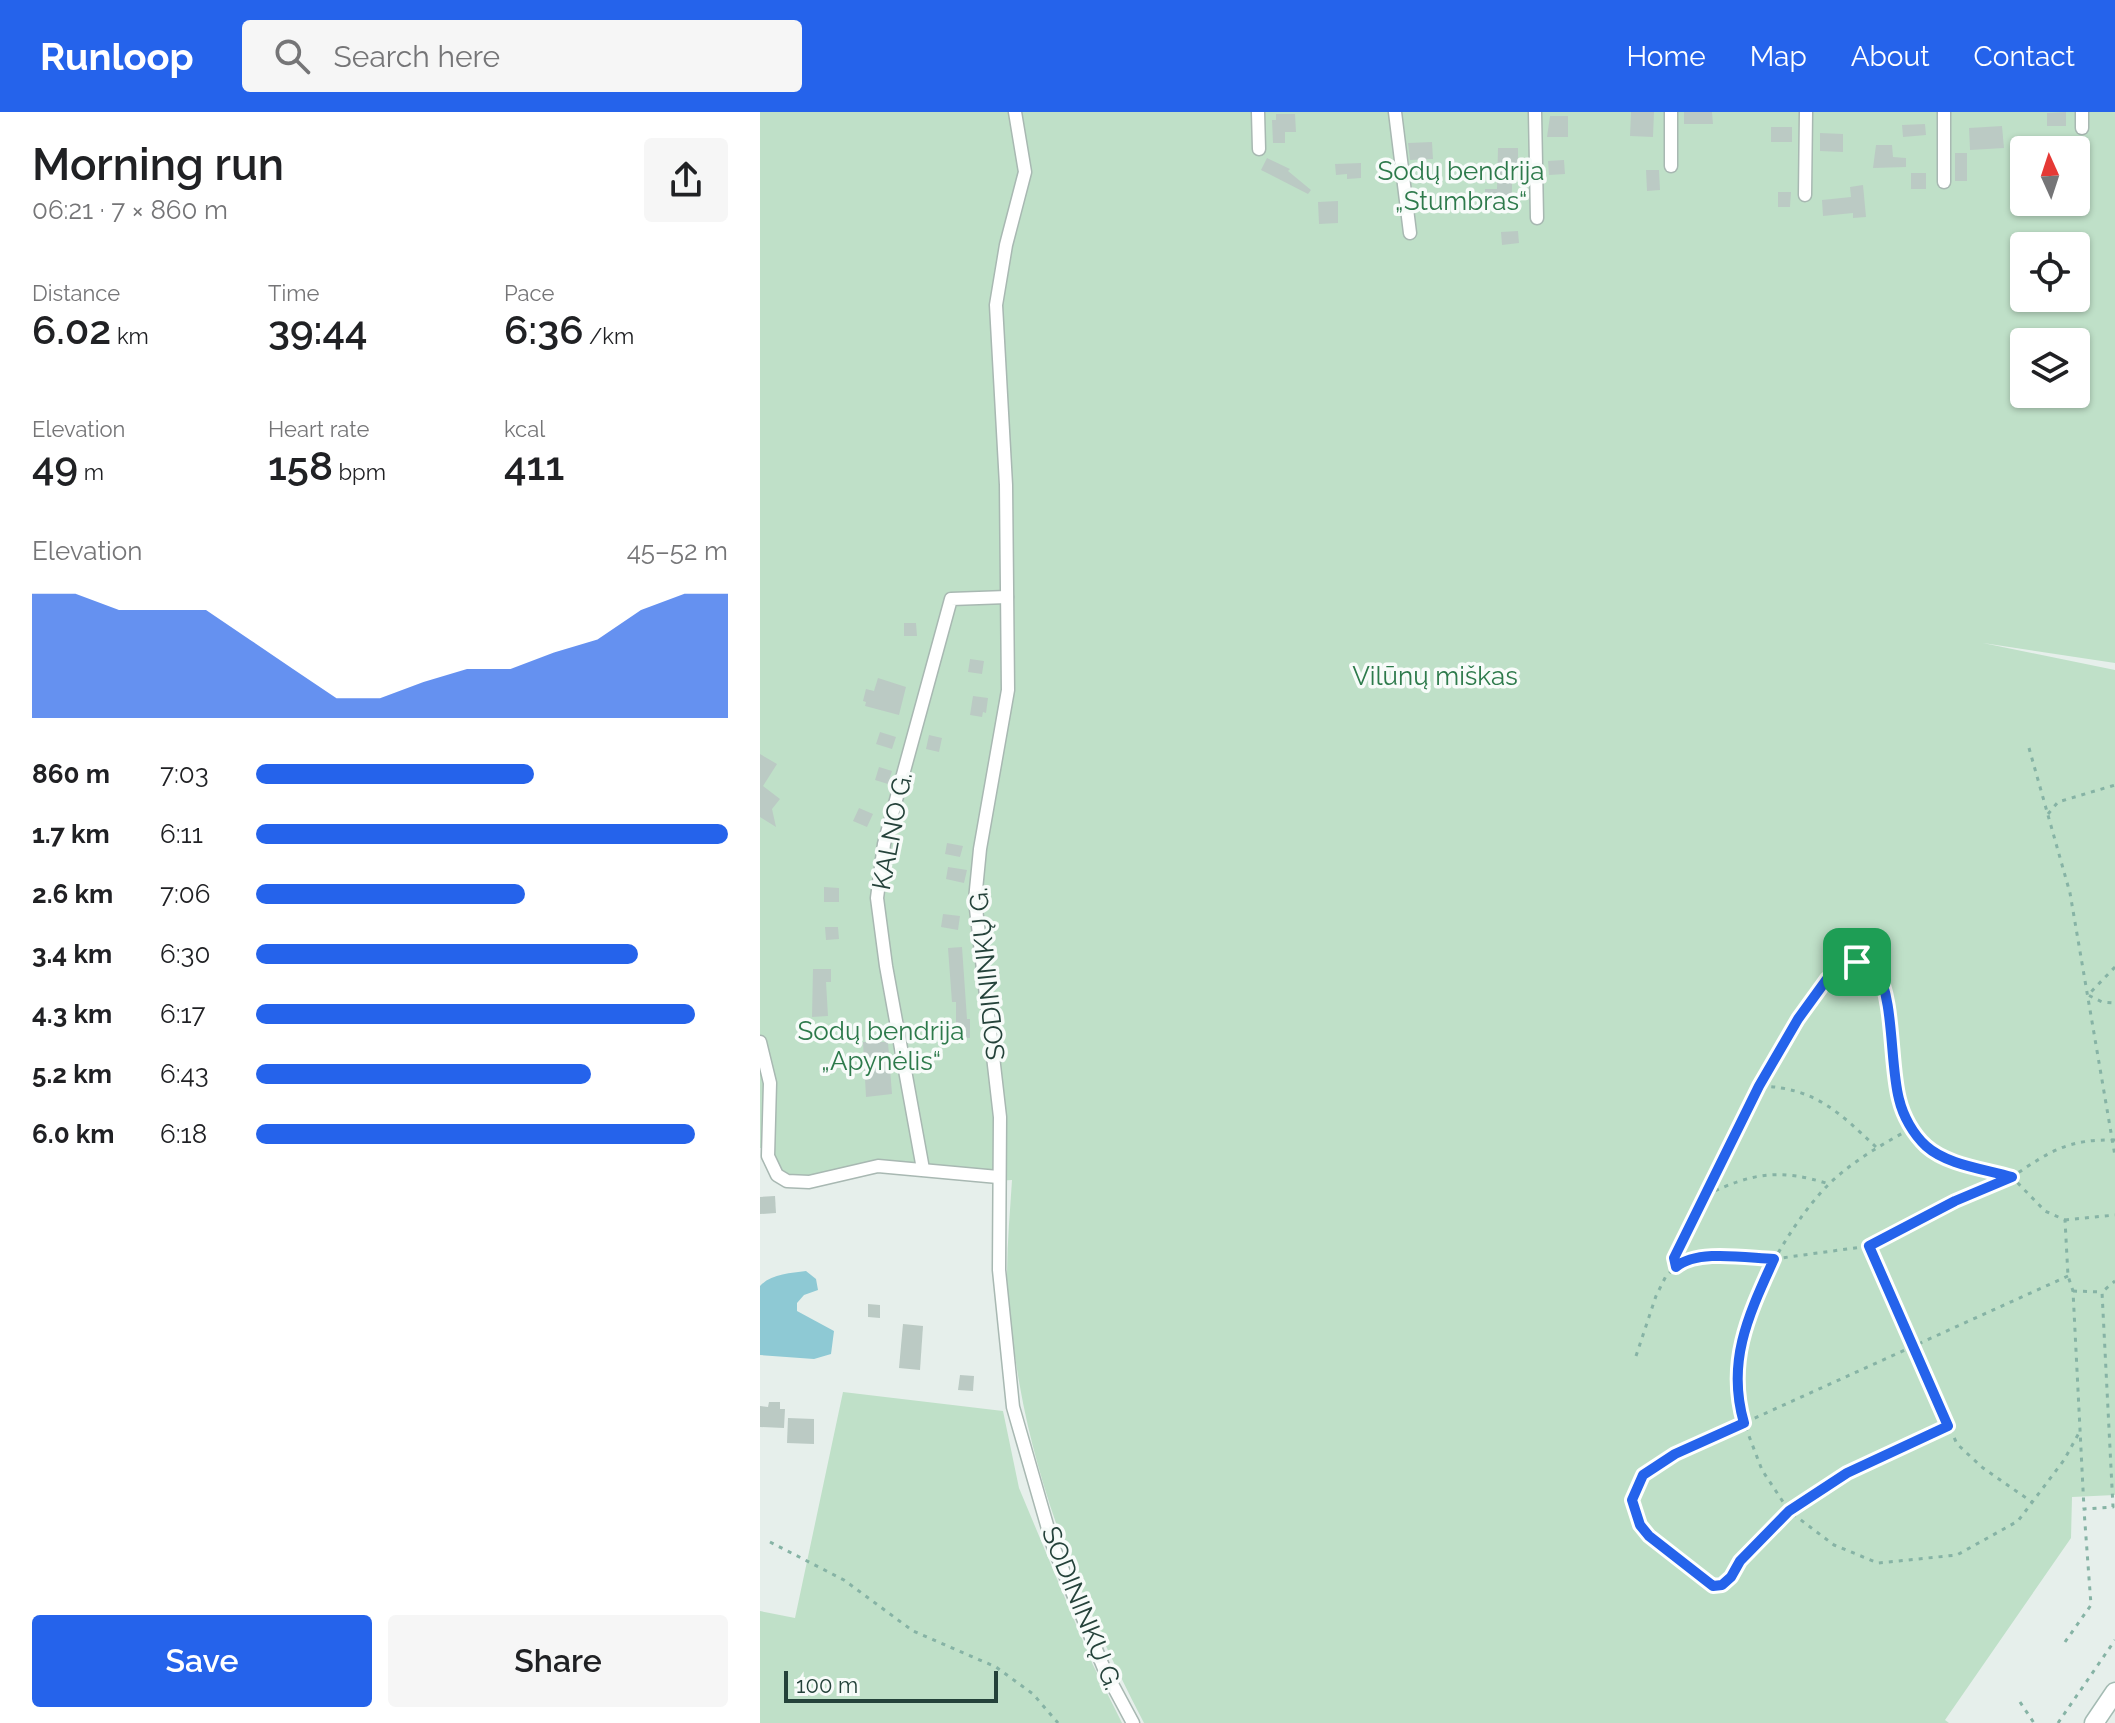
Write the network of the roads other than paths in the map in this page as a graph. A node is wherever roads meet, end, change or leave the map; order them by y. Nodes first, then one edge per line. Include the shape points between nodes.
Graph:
1 (1015, 112) edge
2 (1258, 112) edge
3 (1395, 112) edge
4 (1535, 112) edge
5 (1671, 112) edge
6 (1806, 112) edge
7 (1944, 112) edge
8 (2082, 112) edge
9 (2082, 128) dead end
10 (1259, 149) dead end
11 (1671, 166) dead end
12 (1944, 182) dead end
13 (1805, 195) dead end
14 (1537, 218) dead end
15 (1410, 233) dead end
16 (1007, 597) junction
17 (760, 1042) edge
18 (923, 1169) junction
19 (998, 1177) junction
20 (2115, 1692) edge
21 (1133, 1723) edge
22 (2094, 1723) edge

1 - 16 street, SODININKŲ G. via 1025,172 996,305
2 - 10 street
3 - 15 street
4 - 14 street
5 - 11 street
6 - 13 street
7 - 12 street
8 - 9 street
16 - 18 street, KALNO G. via 951,599 879,873 886,966
16 - 19 street, SODININKŲ G. via 1008,690 975,900 999,1102
17 - 18 street via 770,1083 768,1156 777,1175 809,1182 878,1166
18 - 19 street
19 - 21 street, SODININKŲ G. via 999,1270 1013,1407 1053,1546 1105,1671
20 - 22 main road

